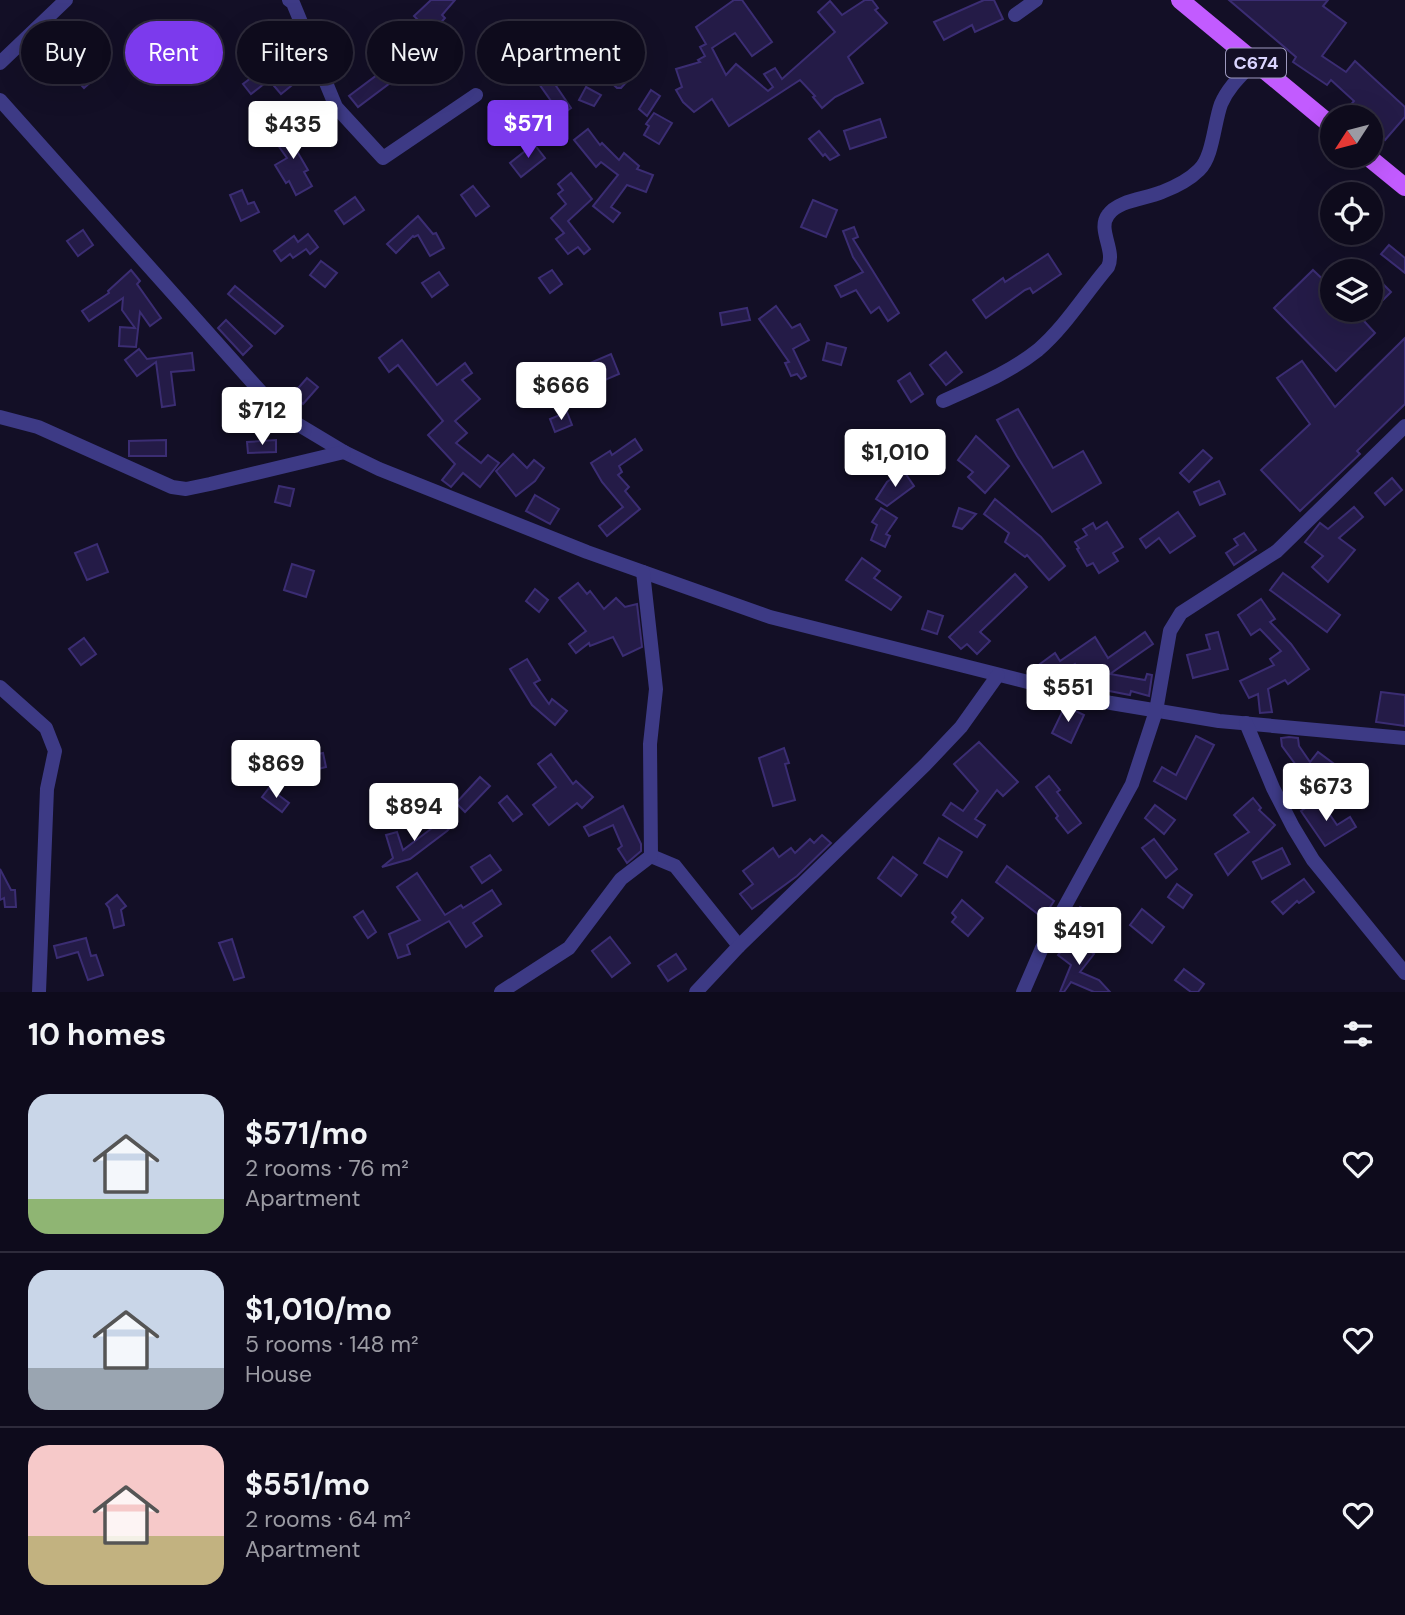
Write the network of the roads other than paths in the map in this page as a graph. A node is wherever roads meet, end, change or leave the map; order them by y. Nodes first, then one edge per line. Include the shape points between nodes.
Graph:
1 (66, 0) edge
2 (289, 0) edge
3 (1036, 0) edge
4 (1180, 0) edge
5 (1015, 15) dead end
6 (1254, 62) junction
7 (0, 63) edge
8 (476, 95) dead end
9 (0, 100) edge
10 (1320, 117) edge
11 (1382, 168) edge
12 (1405, 187) edge
13 (943, 401) dead end
14 (0, 417) edge
15 (1405, 426) edge
16 (344, 452) junction
17 (643, 572) junction
18 (998, 675) junction
19 (0, 687) edge
20 (1156, 711) junction
21 (1246, 723) junction
22 (1405, 737) edge
23 (651, 856) junction
24 (739, 946) junction
25 (1405, 974) edge
26 (39, 992) edge
27 (501, 992) edge
28 (696, 992) edge
29 (1023, 992) edge

1 - 7 street
2 - 8 street via 336,107 383,158
3 - 5 street
4 - 6 main road, C674
6 - 10 main road, C674
6 - 13 street via 1229,88 1221,104 1204,165 1185,181 1116,208 1106,217 1112,260 1062,325 1007,372
9 - 16 street via 261,392 294,422
11 - 12 main road
14 - 16 street via 38,427 172,487 186,489
15 - 20 street via 1277,551 1181,613 1170,631
16 - 17 street
17 - 18 street via 770,617
17 - 23 street via 656,689 650,744
18 - 20 street
18 - 24 street via 961,727 925,765
19 - 26 street via 46,728 55,751 47,789
20 - 21 street
20 - 29 street via 1132,784 1042,948
21 - 22 street
21 - 25 street via 1273,788 1313,860
23 - 24 street via 675,866
23 - 27 street via 621,879 569,948
24 - 28 street

